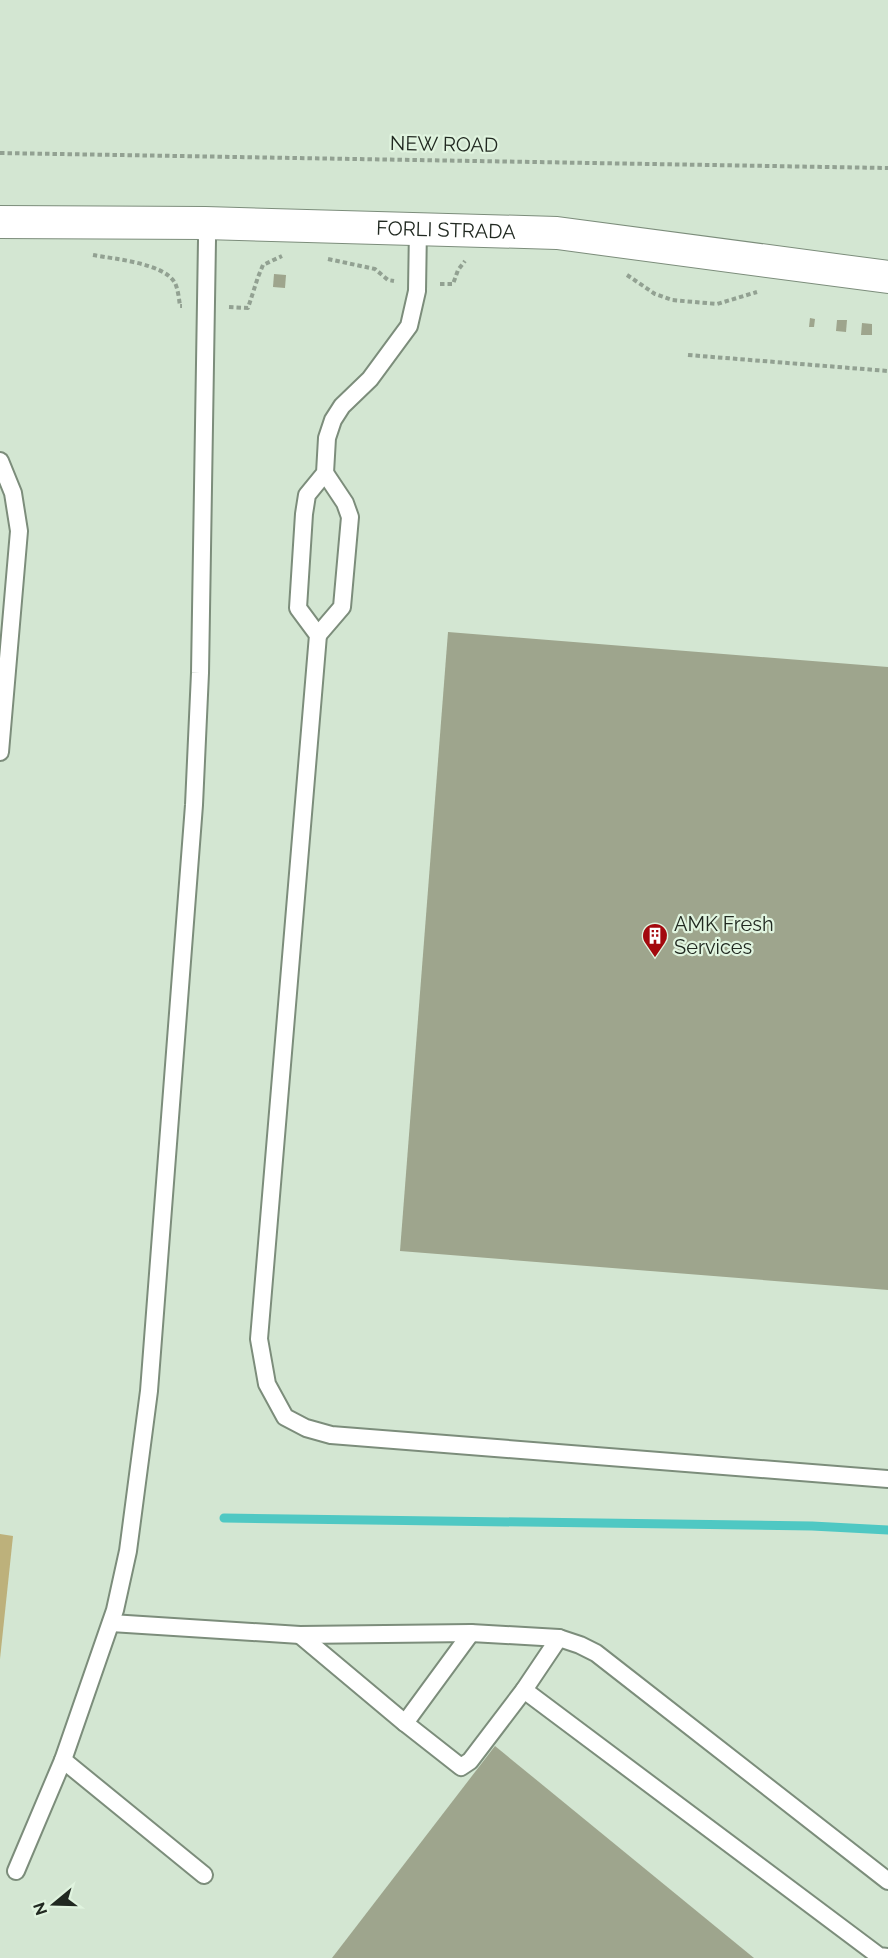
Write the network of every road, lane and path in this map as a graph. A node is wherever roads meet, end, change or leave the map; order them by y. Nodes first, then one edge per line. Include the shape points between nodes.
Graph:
1 (0, 153) edge
2 (888, 168) edge
3 (0, 222) edge
4 (205, 223) junction
5 (418, 228) junction
6 (86, 254) dead end
7 (291, 255) dead end
8 (319, 257) dead end
9 (475, 258) dead end
10 (622, 272) dead end
11 (888, 277) edge
12 (401, 282) dead end
13 (447, 285) dead end
14 (717, 304) dead end
15 (189, 306) dead end
16 (241, 307) dead end
17 (688, 355) dead end
18 (888, 372) edge
19 (0, 460) edge
20 (325, 473) junction
21 (318, 635) junction
22 (0, 752) edge
23 (888, 1479) edge
24 (111, 1623) junction
25 (471, 1633) junction
26 (300, 1635) junction
27 (560, 1638) junction
28 (524, 1690) junction
29 (405, 1723) junction
30 (63, 1760) junction
31 (16, 1871) dead end
32 (204, 1875) dead end
33 (888, 1881) edge
34 (888, 1957) edge

1 - 2 path, NEW ROAD
3 - 4 street, FORLI STRADA
4 - 5 street, FORLI STRADA
4 - 24 lane via 201,650 194,805 149,1391 128,1551
5 - 11 street, FORLI STRADA via 557,233
5 - 20 lane via 417,291 409,326 333,420 327,438
6 - 15 path via 163,271 175,282 180,306
7 - 16 path via 263,265 248,308
8 - 12 path via 375,269 388,280
9 - 13 path via 464,262 453,285
10 - 14 path via 655,294 672,300
17 - 18 path
19 - 22 lane via 13,493 19,531
20 - 21 lane via 307,495 298,608
20 - 21 lane via 350,518 342,606
21 - 23 lane via 259,1339 267,1384 285,1417 332,1435
24 - 26 lane
24 - 30 lane
25 - 26 lane
25 - 27 lane
25 - 29 lane
26 - 29 lane
27 - 28 lane
27 - 33 lane via 596,1653
28 - 29 lane via 465,1766 461,1767
28 - 34 lane via 879,1956
30 - 31 lane
30 - 32 lane

